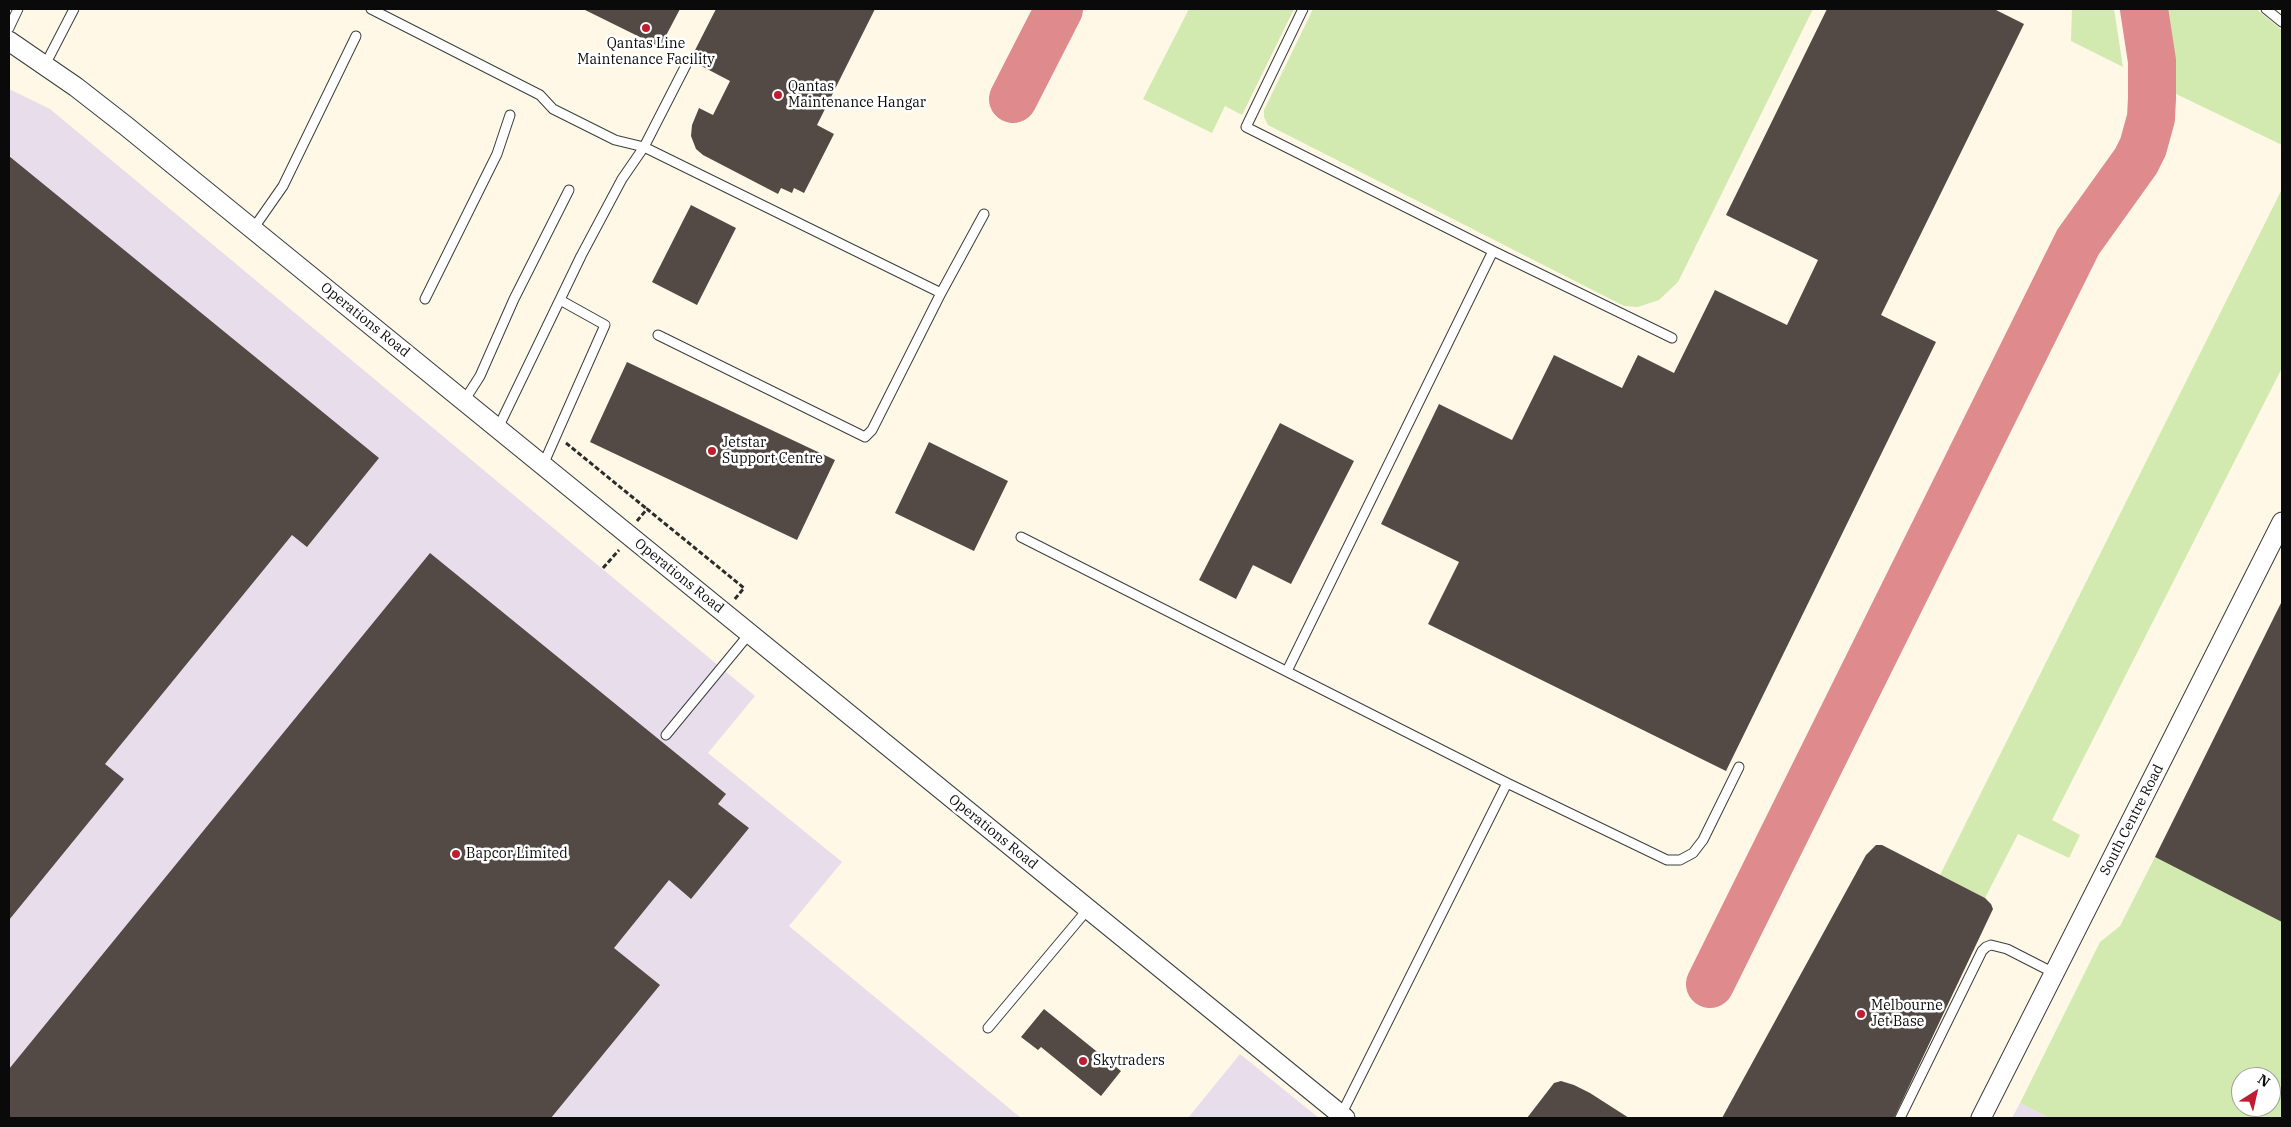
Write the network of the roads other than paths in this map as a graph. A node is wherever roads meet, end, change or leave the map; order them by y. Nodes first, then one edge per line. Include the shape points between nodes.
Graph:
1 (18, 9) edge
2 (74, 9) edge
3 (371, 9) edge
4 (1303, 9) edge
5 (2266, 9) edge
6 (2282, 22) edge
7 (9, 28) edge
8 (356, 36) dead end
9 (9, 41) edge
10 (45, 65) junction
11 (686, 65) dead end
12 (510, 115) dead end
13 (644, 147) junction
14 (569, 190) dead end
15 (984, 214) dead end
16 (253, 229) junction
17 (1493, 251) junction
18 (941, 293) junction
19 (425, 298) dead end
20 (560, 300) junction
21 (658, 335) dead end
22 (1672, 338) dead end
23 (464, 401) junction
24 (498, 428) junction
25 (543, 465) junction
26 (2282, 522) edge
27 (1021, 537) dead end
28 (750, 633) junction
29 (1287, 671) junction
30 (666, 735) dead end
31 (1739, 767) dead end
32 (1507, 783) junction
33 (1088, 909) junction
34 (2054, 973) junction
35 (988, 1028) dead end
36 (1343, 1117) edge
37 (1900, 1118) edge
38 (1982, 1118) edge

1 - 7 lane
2 - 10 lane
3 - 13 lane via 540,95 553,108 615,140
4 - 17 lane via 1246,127
5 - 6 lane
8 - 16 lane via 283,186
9 - 10 street, Operations Road
10 - 16 street, Operations Road
11 - 13 lane
12 - 19 lane via 497,154
13 - 18 lane
13 - 20 lane via 622,179
14 - 23 lane via 514,299 480,376
15 - 18 lane
16 - 23 street, Operations Road
17 - 22 lane
17 - 29 lane
18 - 21 lane via 866,437
20 - 24 lane
20 - 25 lane via 605,324
23 - 24 street, Operations Road
24 - 25 street, Operations Road
25 - 28 street, Operations Road
26 - 34 street, South Centre Road
27 - 29 lane
28 - 30 lane
28 - 33 street, Operations Road
29 - 32 lane
31 - 32 lane via 1703,840 1693,853 1680,860 1656,856
32 - 36 lane
33 - 35 lane
33 - 36 street, Operations Road
34 - 37 lane via 2007,949 1986,947
34 - 38 street, South Centre Road

